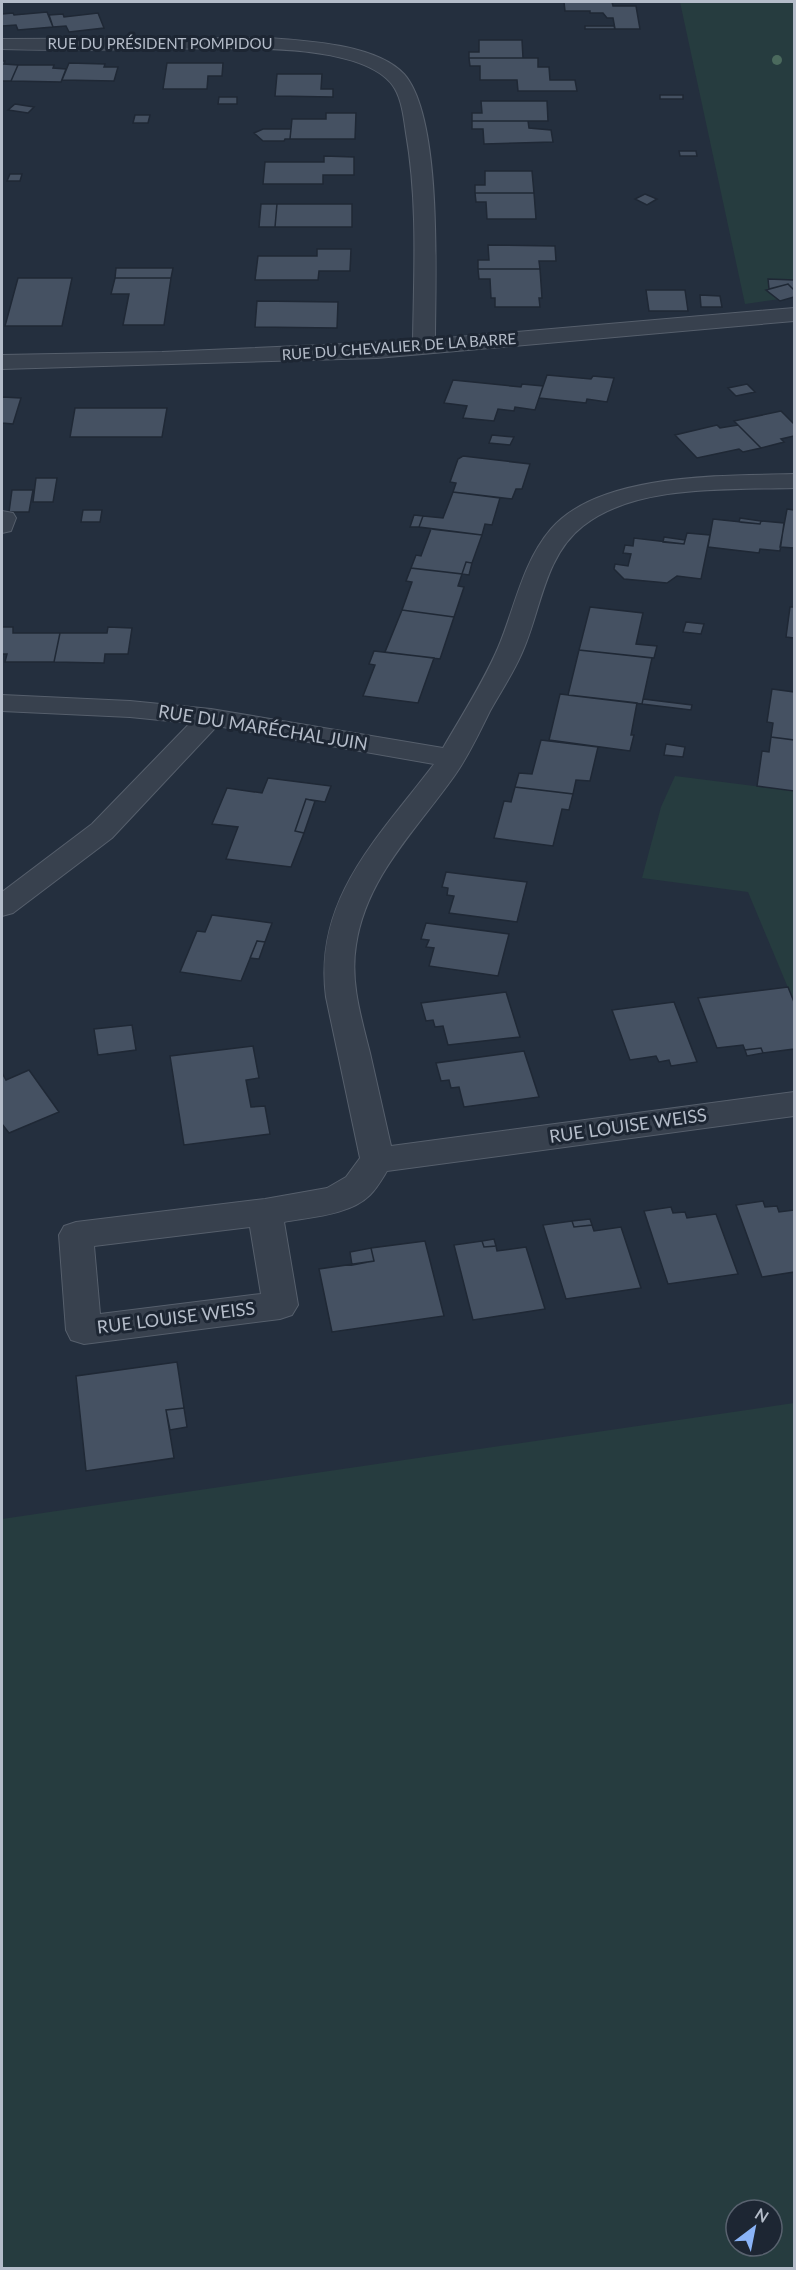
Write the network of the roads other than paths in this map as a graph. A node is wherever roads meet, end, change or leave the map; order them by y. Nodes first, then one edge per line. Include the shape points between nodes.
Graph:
1 (2, 44) edge
2 (795, 315) edge
3 (424, 347) junction
4 (2, 362) edge
5 (795, 481) edge
6 (2, 703) edge
7 (211, 717) junction
8 (451, 758) junction
9 (2, 906) edge
10 (795, 1104) edge
11 (377, 1160) junction
12 (265, 1212) junction

1 - 3 street, RUE DU PRÉSIDENT POMPIDOU via 269,43 350,55 391,71 403,84 409,100 420,163
2 - 3 street, RUE DU CHEVALIER DE LA BARRE
3 - 4 street, RUE DU CHEVALIER DE LA BARRE via 182,359
5 - 8 street via 654,491 618,499 575,520 545,554 511,649
6 - 7 street, RUE DU MARÉCHAL JUIN
7 - 8 street, RUE DU MARÉCHAL JUIN
7 - 9 street via 102,831
8 - 11 street via 361,882 341,943 339,984
10 - 11 street, RUE LOUISE WEISS
11 - 12 street, RUE LOUISE WEISS via 358,1186 344,1196
12 - 12 street, RUE LOUISE WEISS via 280,1305 84,1330 76,1235

